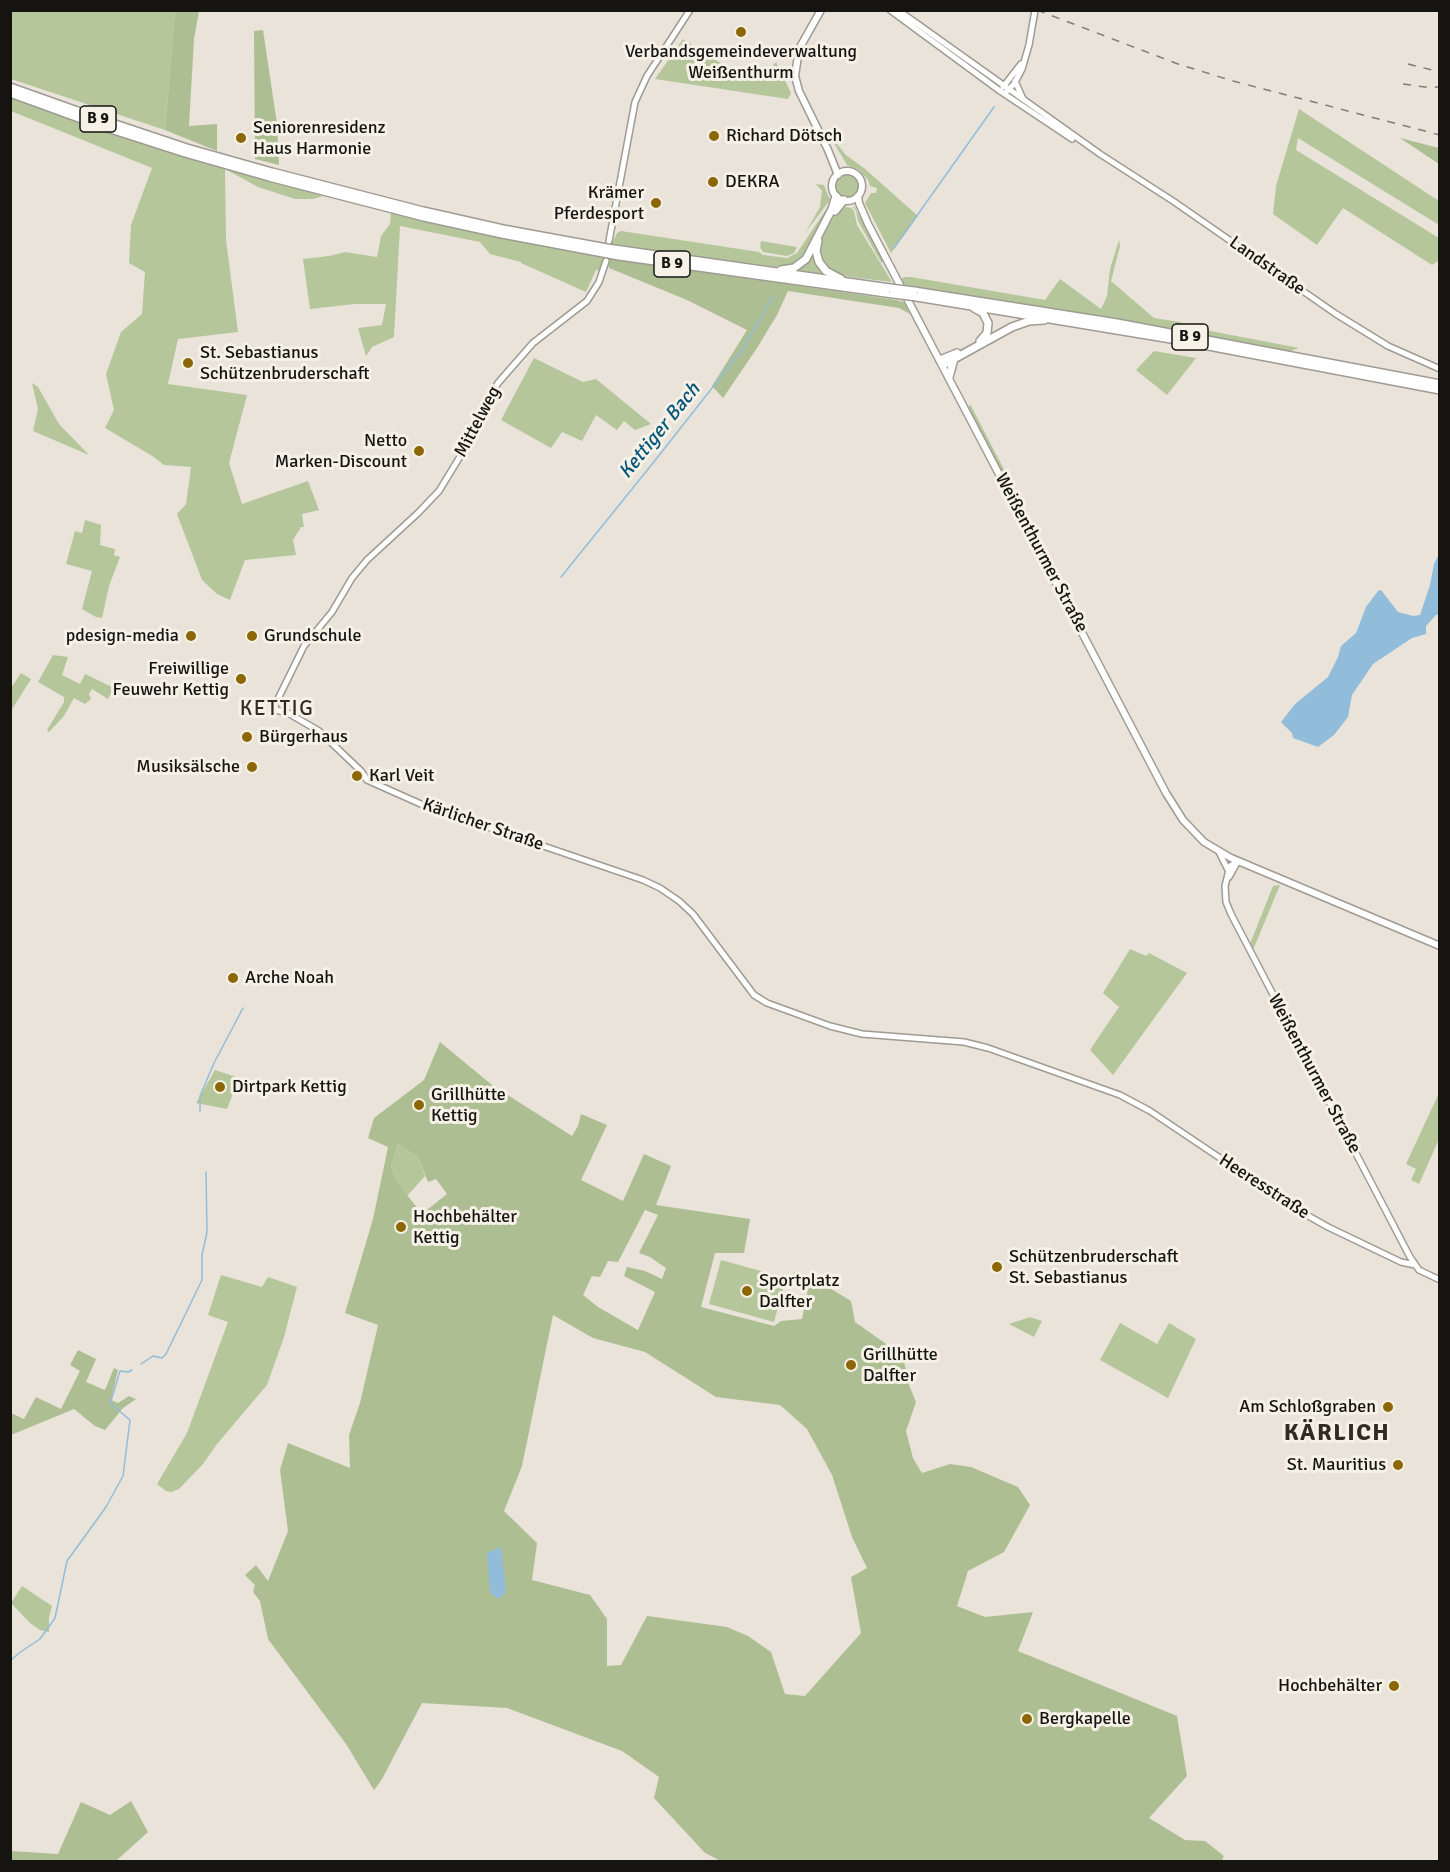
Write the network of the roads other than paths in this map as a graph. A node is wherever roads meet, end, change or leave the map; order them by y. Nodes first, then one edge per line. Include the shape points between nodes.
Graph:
1 (690, 10) edge
2 (820, 10) edge
3 (890, 10) edge
4 (898, 10) edge
5 (1035, 10) edge
6 (1024, 61) junction
7 (1015, 81) junction
8 (10, 87) edge
9 (1004, 90) junction
10 (10, 93) edge
11 (1024, 102) junction
12 (186, 150) junction
13 (828, 150) junction
14 (1100, 154) junction
15 (846, 171) junction
16 (838, 175) junction
17 (858, 195) junction
18 (836, 196) junction
19 (847, 200) junction
20 (868, 224) junction
21 (502, 232) junction
22 (609, 241) dead end
23 (606, 261) dead end
24 (769, 272) junction
25 (849, 282) junction
26 (892, 291) junction
27 (916, 294) junction
28 (963, 304) junction
29 (1059, 320) junction
30 (954, 358) junction
31 (942, 362) junction
32 (1440, 369) edge
33 (949, 377) junction
34 (1440, 384) edge
35 (1440, 390) edge
36 (276, 710) joint
37 (1219, 852) junction
38 (1238, 861) junction
39 (1228, 872) junction
40 (1226, 881) junction
41 (1440, 946) edge
42 (1120, 1095) joint
43 (1415, 1265) junction
44 (1440, 1280) edge

1 - 22 street via 647,76 636,102
2 - 13 main road via 799,49 795,75 798,91
3 - 9 street
4 - 9 street
5 - 6 street
6 - 7 street
6 - 9 street
7 - 9 street
7 - 11 street
8 - 12 highway, B 9
9 - 11 street
9 - 14 street
10 - 12 highway, B 9 via 98,125
11 - 14 street
12 - 21 highway, B 9
13 - 15 main road
13 - 16 main road
14 - 32 street, Landstraße via 1360,329 1403,354
15 - 16 main road
15 - 17 main road via 860,179
16 - 18 main road via 832,185
17 - 19 main road
17 - 20 main road, Weißenthurmer Straße
18 - 19 main road
18 - 24 highway via 806,260 794,268
19 - 20 main road, Weißenthurmer Straße
19 - 25 highway via 839,205 816,251 826,271
20 - 31 main road, Weißenthurmer Straße
21 - 24 highway, B 9
21 - 26 highway, B 9 via 680,265
23 - 36 street, Mittelweg via 587,301 532,344 498,383 439,491 366,560 304,646 274,705
24 - 25 highway, B 9
25 - 26 highway, B 9
26 - 27 highway, B 9, bridge
27 - 28 highway, B 9
27 - 34 highway, B 9 via 1117,323
28 - 29 highway, B 9
28 - 31 highway, B 9 via 983,313 987,333
29 - 30 highway, B 9 via 1018,324
29 - 35 highway, B 9
30 - 31 highway, B 9
30 - 33 highway
31 - 33 main road, Weißenthurmer Straße
33 - 37 main road, Weißenthurmer Straße via 1170,800 1189,828
36 - 42 street, Kärlicher Straße via 319,731 367,780 423,805 660,888 704,927 753,995 767,1003 862,1034 948,1039 980,1046
37 - 38 main road, Weißenthurmer Straße
37 - 39 street
38 - 39 street, Weißenthurmer Straße
38 - 40 street
38 - 41 main road
39 - 40 street, Weißenthurmer Straße
40 - 43 street, Weißenthurmer Straße via 1225,898 1231,914
42 - 43 street, Heeresstraße via 1320,1223 1378,1253
43 - 44 street, Heeresstraße

